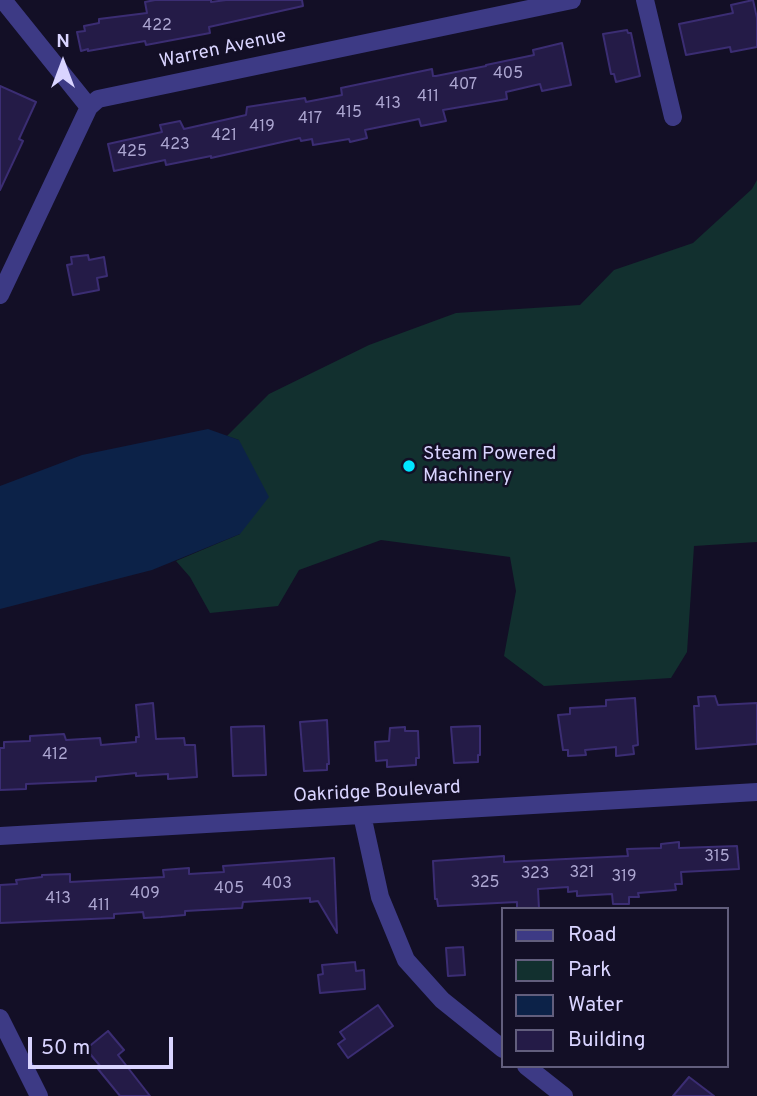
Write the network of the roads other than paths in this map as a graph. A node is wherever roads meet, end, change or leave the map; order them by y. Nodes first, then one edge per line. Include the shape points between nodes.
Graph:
1 (4, 0) edge
2 (572, 0) edge
3 (645, 0) edge
4 (89, 107) junction
5 (673, 117) dead end
6 (0, 295) edge
7 (757, 792) edge
8 (362, 815) junction
9 (0, 836) edge
10 (0, 1018) edge
11 (502, 1048) edge
12 (529, 1068) edge
13 (39, 1096) edge
14 (564, 1096) edge

1 - 4 street
2 - 4 street, Warren Avenue via 112,94
3 - 5 street
4 - 6 street
7 - 8 street, Oakridge Boulevard
8 - 9 street, Oakridge Boulevard
8 - 11 street via 380,897 406,960 442,1000
10 - 13 street
12 - 14 street

